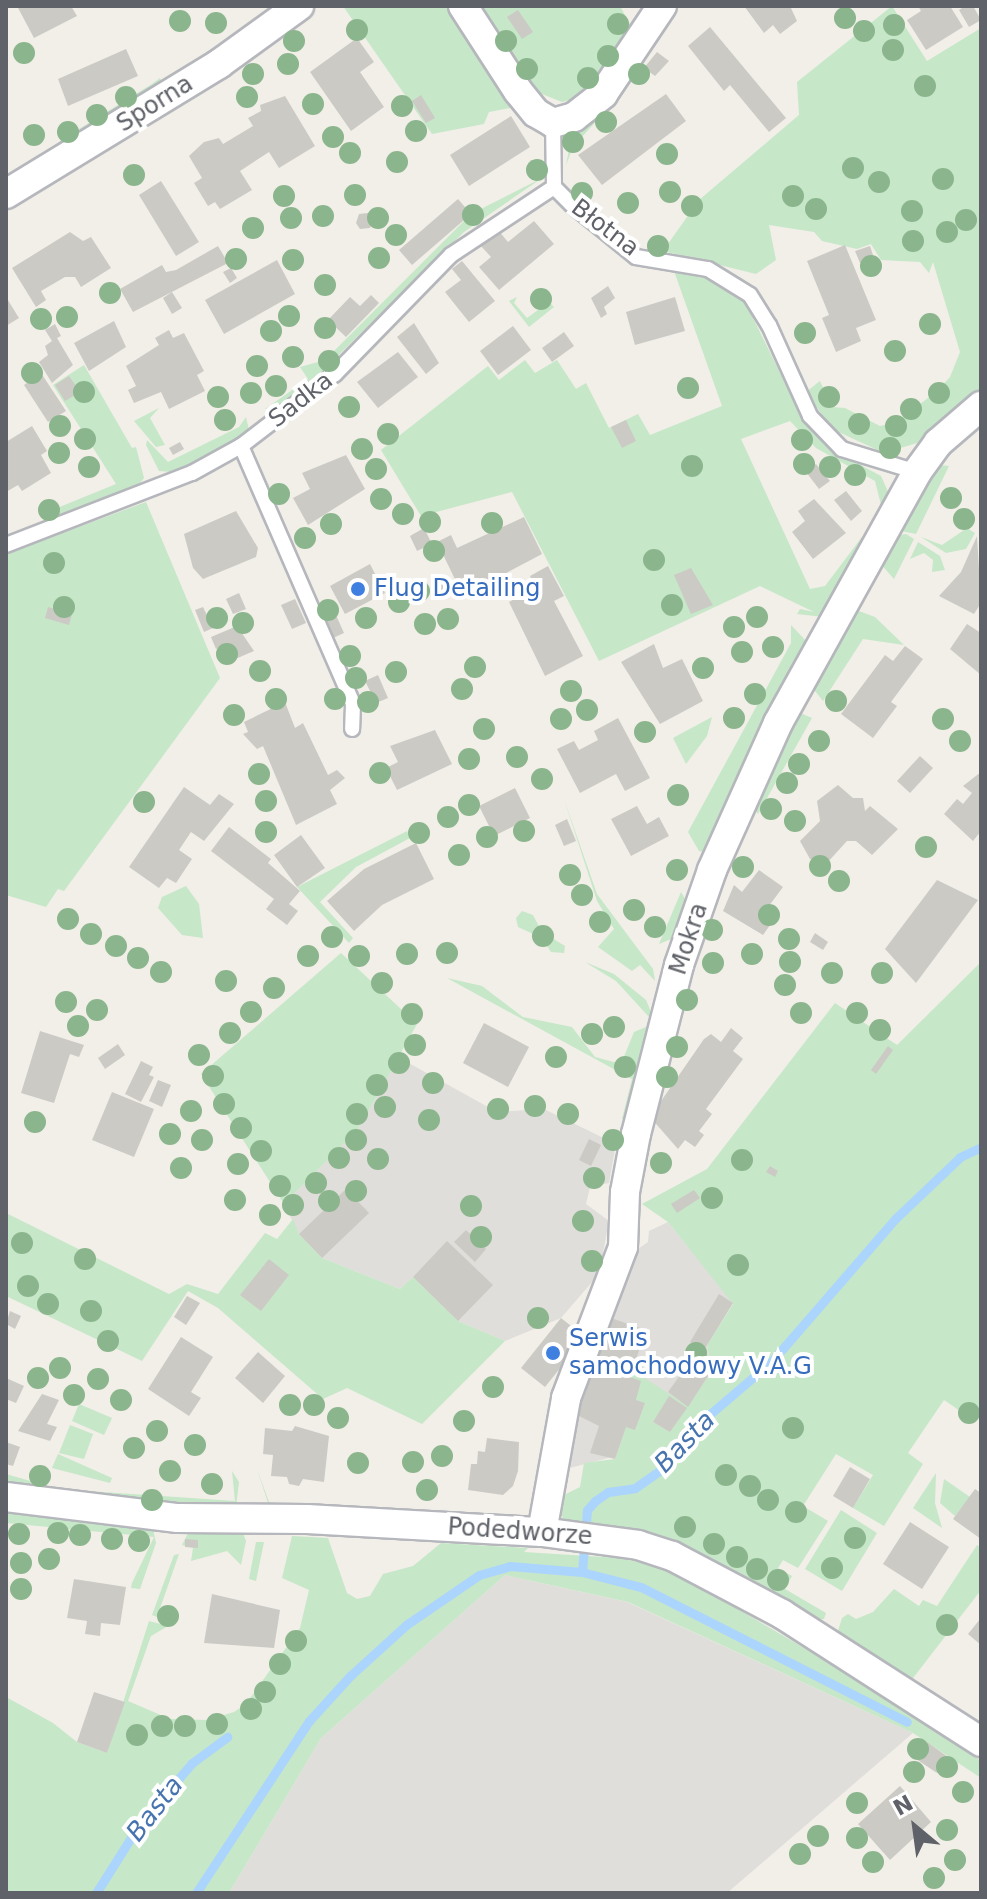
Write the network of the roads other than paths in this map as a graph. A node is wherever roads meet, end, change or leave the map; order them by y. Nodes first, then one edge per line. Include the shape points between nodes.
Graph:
1 (299, 6) edge
2 (463, 6) edge
3 (662, 6) edge
4 (553, 123) junction
5 (554, 187) junction
6 (6, 194) edge
7 (981, 406) edge
8 (241, 446) junction
9 (917, 472) junction
10 (6, 545) edge
11 (352, 729) dead end
12 (6, 1497) edge
13 (550, 1533) junction
14 (981, 1742) edge

1 - 6 street, Sporna via 219,64
2 - 4 street via 518,91 536,113
3 - 4 street via 603,94 574,117
4 - 5 lane, Błotna
5 - 8 lane, Sadka via 451,255 335,374
5 - 9 lane, Błotna via 636,257 708,269 750,295 810,416 842,449
7 - 9 street, Mokra via 938,443
8 - 10 lane, Sadka via 192,473
8 - 11 lane via 353,704
9 - 13 street, Mokra via 778,723 712,870 679,965 636,1134 623,1247 566,1398
12 - 13 street, Podedworze via 178,1518 307,1519
13 - 14 street, Podedworze via 604,1537 672,1556 729,1584

